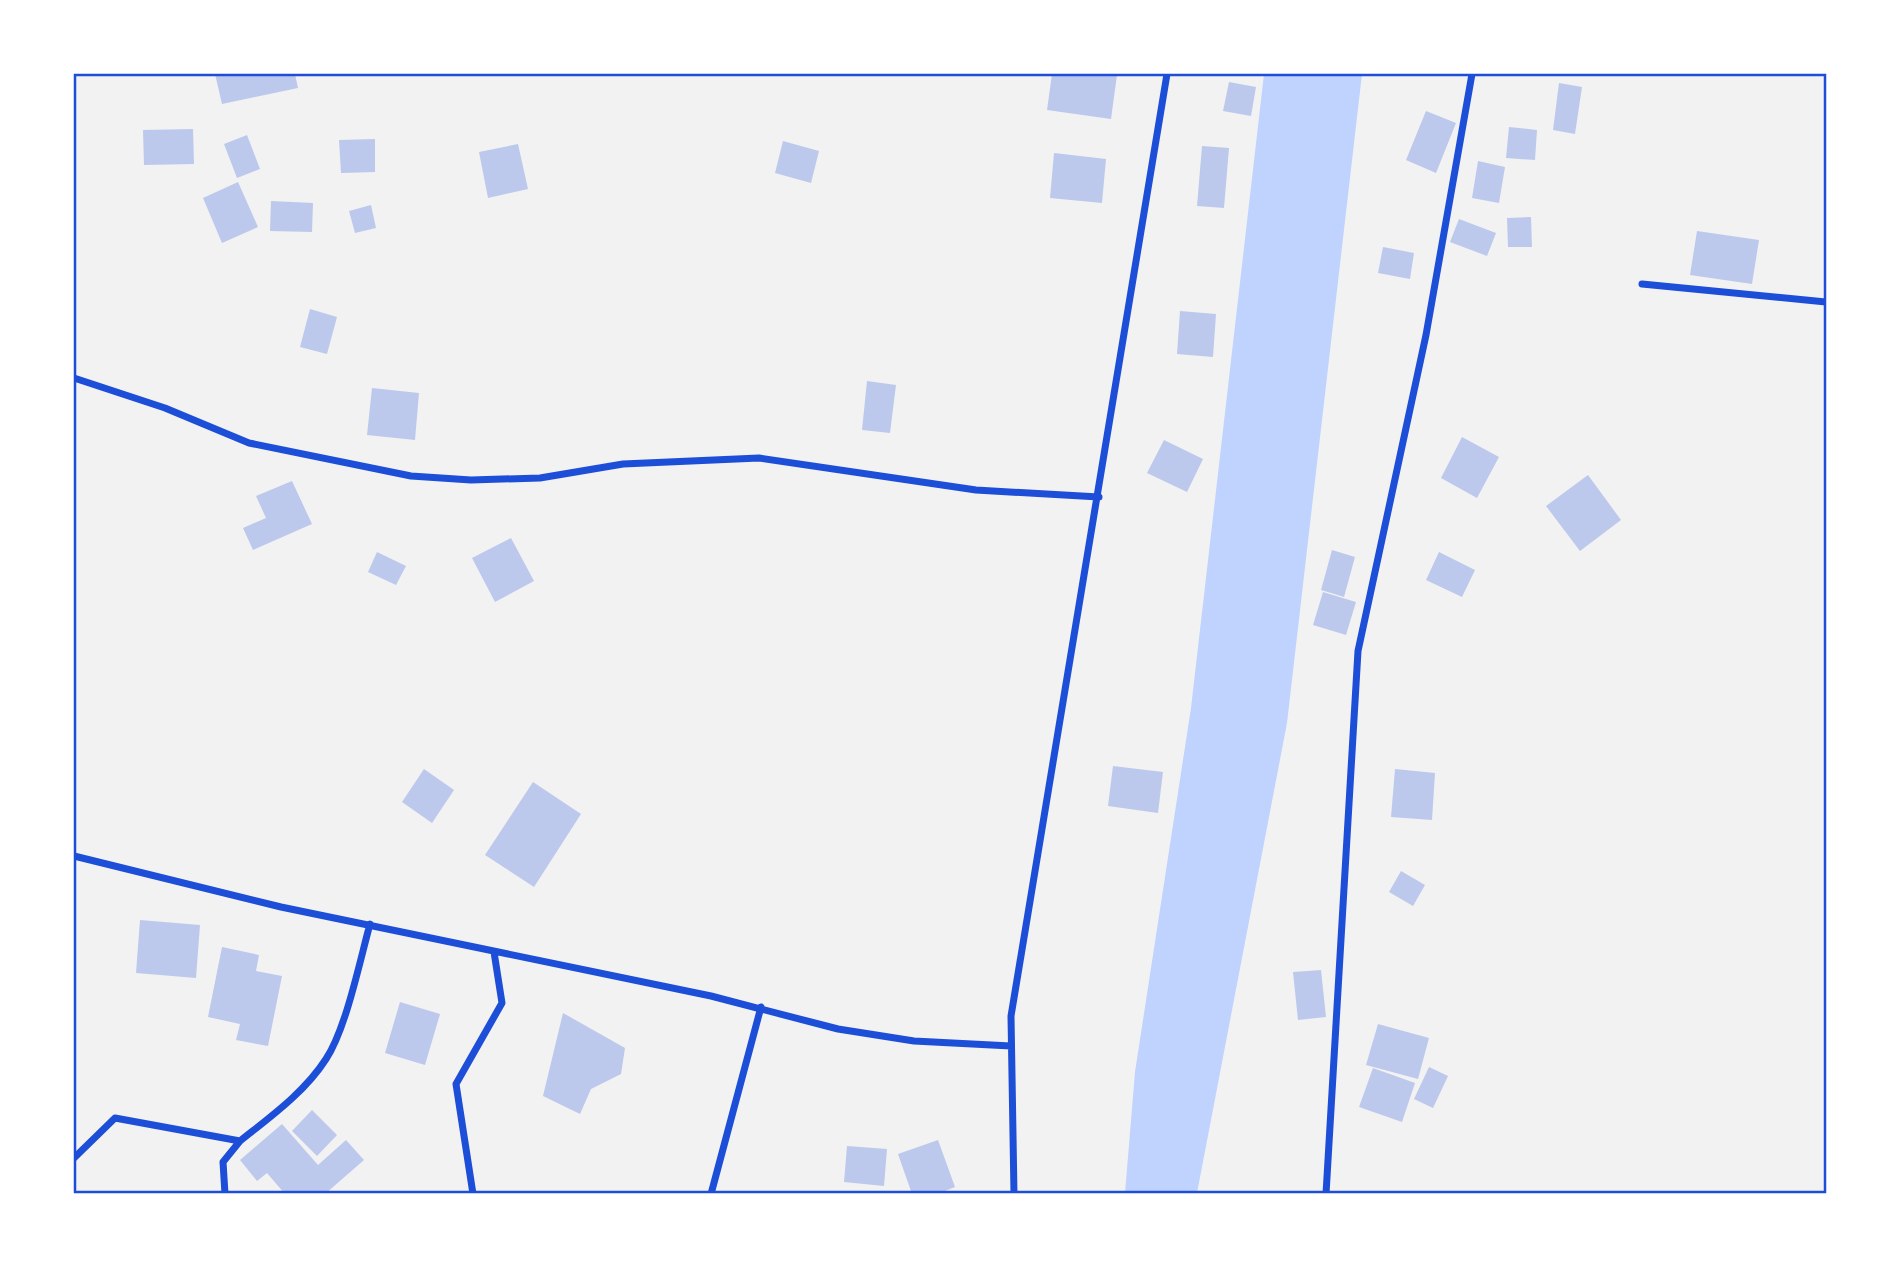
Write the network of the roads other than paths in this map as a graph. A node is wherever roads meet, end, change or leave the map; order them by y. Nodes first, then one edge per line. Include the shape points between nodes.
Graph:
1 (1167, 74) edge
2 (1472, 74) edge
3 (1642, 284) dead end
4 (1826, 302) edge
5 (74, 378) edge
6 (1099, 497) junction
7 (74, 856) edge
8 (370, 925) junction
9 (494, 953) junction
10 (761, 1007) junction
11 (1012, 1046) junction
12 (240, 1141) junction
13 (74, 1158) edge
14 (225, 1194) edge
15 (473, 1194) edge
16 (711, 1194) edge
17 (1014, 1194) edge
18 (1326, 1194) edge

1 - 6 street
2 - 18 street via 1426,335 1358,651
3 - 4 street
5 - 6 street via 165,408 249,443 411,476 540,478 622,464 759,458 976,490
6 - 11 street via 1011,1016
7 - 8 street
8 - 9 street
8 - 12 street via 327,1058 289,1102
9 - 10 street
9 - 15 street via 502,1003 456,1084
10 - 11 street via 838,1029 901,1039
10 - 16 street
11 - 17 street
12 - 13 street via 115,1118
12 - 14 street via 223,1162

